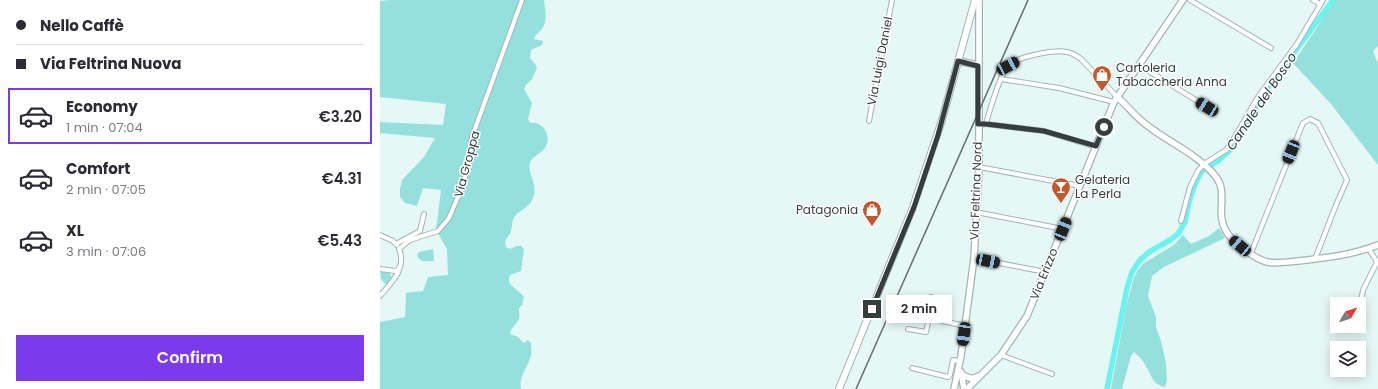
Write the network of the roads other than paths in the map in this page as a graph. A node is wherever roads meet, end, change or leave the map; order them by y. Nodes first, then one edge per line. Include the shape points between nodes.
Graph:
1 (522, 0) edge
2 (892, 0) edge
3 (977, 0) edge
4 (1183, 0) edge
5 (1190, 0) edge
6 (1313, 0) edge
7 (1322, 2) edge
8 (1271, 48) dead end
9 (958, 61) junction
10 (1139, 65) junction
11 (978, 66) junction
12 (1001, 78) junction
13 (1116, 99) junction
14 (1207, 107) dead end
15 (869, 121) dead end
16 (978, 124) junction
17 (986, 124) junction
18 (1096, 146) junction
19 (1205, 165) junction
20 (978, 167) junction
21 (1080, 186) junction
22 (976, 212) junction
23 (424, 214) dead end
24 (1182, 221) dead end
25 (1063, 229) junction
26 (380, 235) edge
27 (396, 244) junction
28 (1378, 245) edge
29 (399, 249) junction
30 (1369, 249) junction
31 (1250, 253) junction
32 (974, 258) junction
33 (1315, 259) junction
34 (400, 266) junction
35 (380, 269) edge
36 (388, 269) junction
37 (1045, 272) junction
38 (394, 280) junction
39 (380, 296) edge
40 (931, 297) dead end
41 (1361, 297) edge
42 (929, 318) junction
43 (965, 326) junction
44 (908, 329) dead end
45 (1002, 355) junction
46 (960, 362) junction
47 (912, 368) dead end
48 (984, 372) junction
49 (961, 374) junction
50 (1052, 374) dead end
51 (955, 388) edge
52 (839, 389) edge
53 (966, 389) edge

1 - 29 street, Via Groppa via 472,137 463,185 450,218 438,231 410,240
2 - 15 street, Via Luigi Daniel
3 - 9 main road
3 - 11 main road, Via Feltrina Nord
4 - 10 main road, Via Erizzo
5 - 8 street
6 - 7 street
7 - 19 street via 1226,150
9 - 11 main road
9 - 52 main road via 938,135 914,207
10 - 13 main road, Via Erizzo
10 - 14 street
11 - 16 main road, Via Feltrina Nord
12 - 13 street
12 - 13 street via 1008,66 1021,59 1065,51 1081,59
12 - 17 street
13 - 18 main road, Via Erizzo
13 - 19 main road via 1123,101 1146,125
16 - 17 street
16 - 20 main road, Via Feltrina Nord
17 - 18 street via 1044,131
18 - 21 main road, Via Erizzo
19 - 24 street via 1195,176 1190,188
19 - 31 main road via 1217,178 1222,190 1221,216 1224,228 1228,235
20 - 21 street
20 - 22 main road, Via Feltrina Nord
21 - 25 main road, Via Erizzo
22 - 25 street
22 - 32 main road, Via Feltrina Nord
23 - 27 street via 420,231
25 - 37 main road, Via Erizzo
26 - 27 street
27 - 29 street
28 - 30 main road
29 - 34 street
30 - 33 main road
30 - 41 street via 1377,262
31 - 33 main road via 1271,263
31 - 33 street via 1303,123 1310,119 1318,124 1347,180
32 - 37 street
32 - 43 main road, Via Feltrina Nord
34 - 36 street via 396,270
34 - 38 street
35 - 36 street
36 - 38 street
37 - 45 main road, Via Erizzo via 1028,316
38 - 39 street
40 - 42 street
42 - 43 street
42 - 44 street via 926,332
43 - 46 main road, Via Feltrina Nord
45 - 48 main road, Via Erizzo
45 - 50 street
46 - 47 street via 953,360 948,377
46 - 49 main road, Via Feltrina Nord
46 - 51 main road, Via Feltrina Nord
48 - 49 main road via 974,379
48 - 53 main road, Via Erizzo
49 - 53 main road, Via Feltrina Nord

